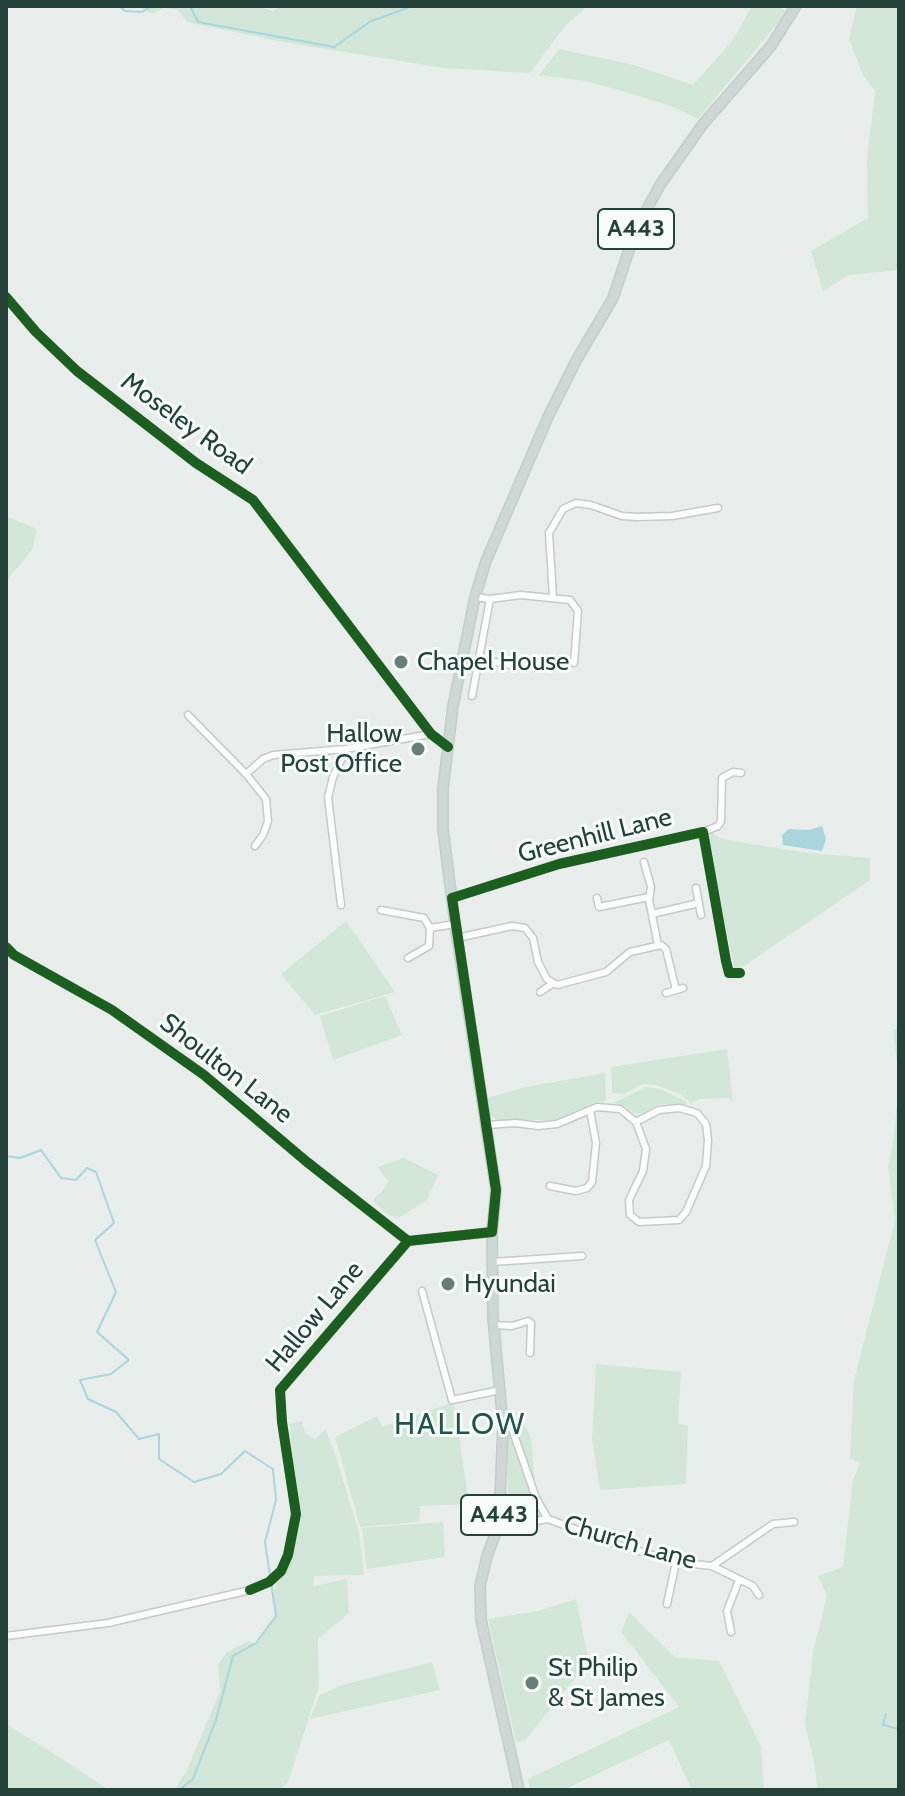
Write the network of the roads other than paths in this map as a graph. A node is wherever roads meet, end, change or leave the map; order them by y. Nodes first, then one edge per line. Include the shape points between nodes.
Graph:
1 (796, 6) edge
2 (6, 297) edge
3 (718, 508) dead end
4 (475, 597) junction
5 (553, 597) junction
6 (490, 599) junction
7 (478, 659) junction
8 (574, 663) dead end
9 (511, 665) dead end
10 (472, 696) dead end
11 (189, 718) dead end
12 (431, 734) junction
13 (448, 747) junction
14 (346, 749) junction
15 (741, 773) dead end
16 (246, 774) junction
17 (703, 832) junction
18 (251, 837) dead end
19 (644, 862) dead end
20 (696, 888) dead end
21 (649, 897) junction
22 (452, 898) junction
23 (597, 898) dead end
24 (699, 903) junction
25 (341, 905) dead end
26 (381, 910) dead end
27 (652, 914) junction
28 (701, 915) dead end
29 (455, 924) junction
30 (430, 928) junction
31 (457, 938) junction
32 (658, 945) junction
33 (6, 947) edge
34 (408, 958) dead end
35 (740, 973) dead end
36 (552, 984) junction
37 (540, 992) dead end
38 (666, 993) dead end
39 (590, 1110) junction
40 (636, 1122) junction
41 (487, 1125) junction
42 (550, 1186) dead end
43 (492, 1232) junction
44 (408, 1241) junction
45 (582, 1256) dead end
46 (492, 1262) junction
47 (422, 1291) dead end
48 (494, 1325) junction
49 (530, 1353) dead end
50 (500, 1390) junction
51 (503, 1424) junction
52 (548, 1519) junction
53 (794, 1522) dead end
54 (498, 1527) junction
55 (676, 1562) junction
56 (712, 1566) junction
57 (739, 1580) junction
58 (759, 1595) dead end
59 (667, 1604) dead end
60 (731, 1632) dead end
61 (6, 1636) edge
62 (519, 1790) edge

1 - 4 main road, A443 via 771,46 703,124 643,215 613,298 548,417
2 - 12 street, Moseley Road via 77,371 253,500
3 - 5 street via 637,517 576,503 563,509 549,533
4 - 6 street
4 - 13 main road, A443
5 - 6 street
5 - 8 street via 570,600 578,611
6 - 7 street
7 - 9 street
7 - 10 street
11 - 16 street
12 - 13 street, Moseley Road
12 - 14 street
13 - 22 main road, A443 via 443,829
14 - 16 street via 273,755
14 - 25 street via 328,797
15 - 17 street, Greenhill Lane via 722,778 721,821
16 - 18 street via 268,808 267,828 257,844
17 - 22 street, Greenhill Lane via 559,864
17 - 35 street via 729,973
19 - 21 street
20 - 24 street
21 - 23 street via 599,907
21 - 27 street
22 - 29 main road, A443
24 - 27 street
24 - 28 street
26 - 30 street via 424,918
27 - 32 street
29 - 30 street
29 - 31 main road, A443
30 - 34 street via 429,946
31 - 36 street via 525,928
31 - 41 main road, A443
32 - 36 street via 630,952 605,973
32 - 38 street via 666,949 680,989
33 - 44 street, Shoulton Lane via 112,1010 204,1075
36 - 37 street
39 - 40 street via 620,1109
39 - 41 street via 557,1124
39 - 42 street via 596,1143 592,1182 576,1191
40 - 40 street via 646,1159 629,1200 630,1215 639,1222 679,1220 706,1166 706,1124 697,1113 679,1108 659,1110
41 - 43 main road, A443 via 496,1190
43 - 44 street
43 - 46 main road, A443
44 - 61 street, Hallow Lane via 280,1390 296,1514 281,1571 252,1589 79,1628
45 - 46 street
46 - 48 main road, A443
47 - 50 street via 452,1400
48 - 49 street via 531,1323
48 - 50 main road, A443
50 - 51 main road, A443
51 - 52 street, Church Lane via 510,1423
51 - 54 main road, A443
52 - 54 street, Church Lane
52 - 55 street, Church Lane
53 - 56 street, Church Lane via 773,1524
54 - 62 main road, A443 via 480,1586 481,1620
55 - 56 street, Church Lane
55 - 59 street
56 - 57 street, Church Lane
57 - 58 street, Church Lane
57 - 60 street via 727,1611

